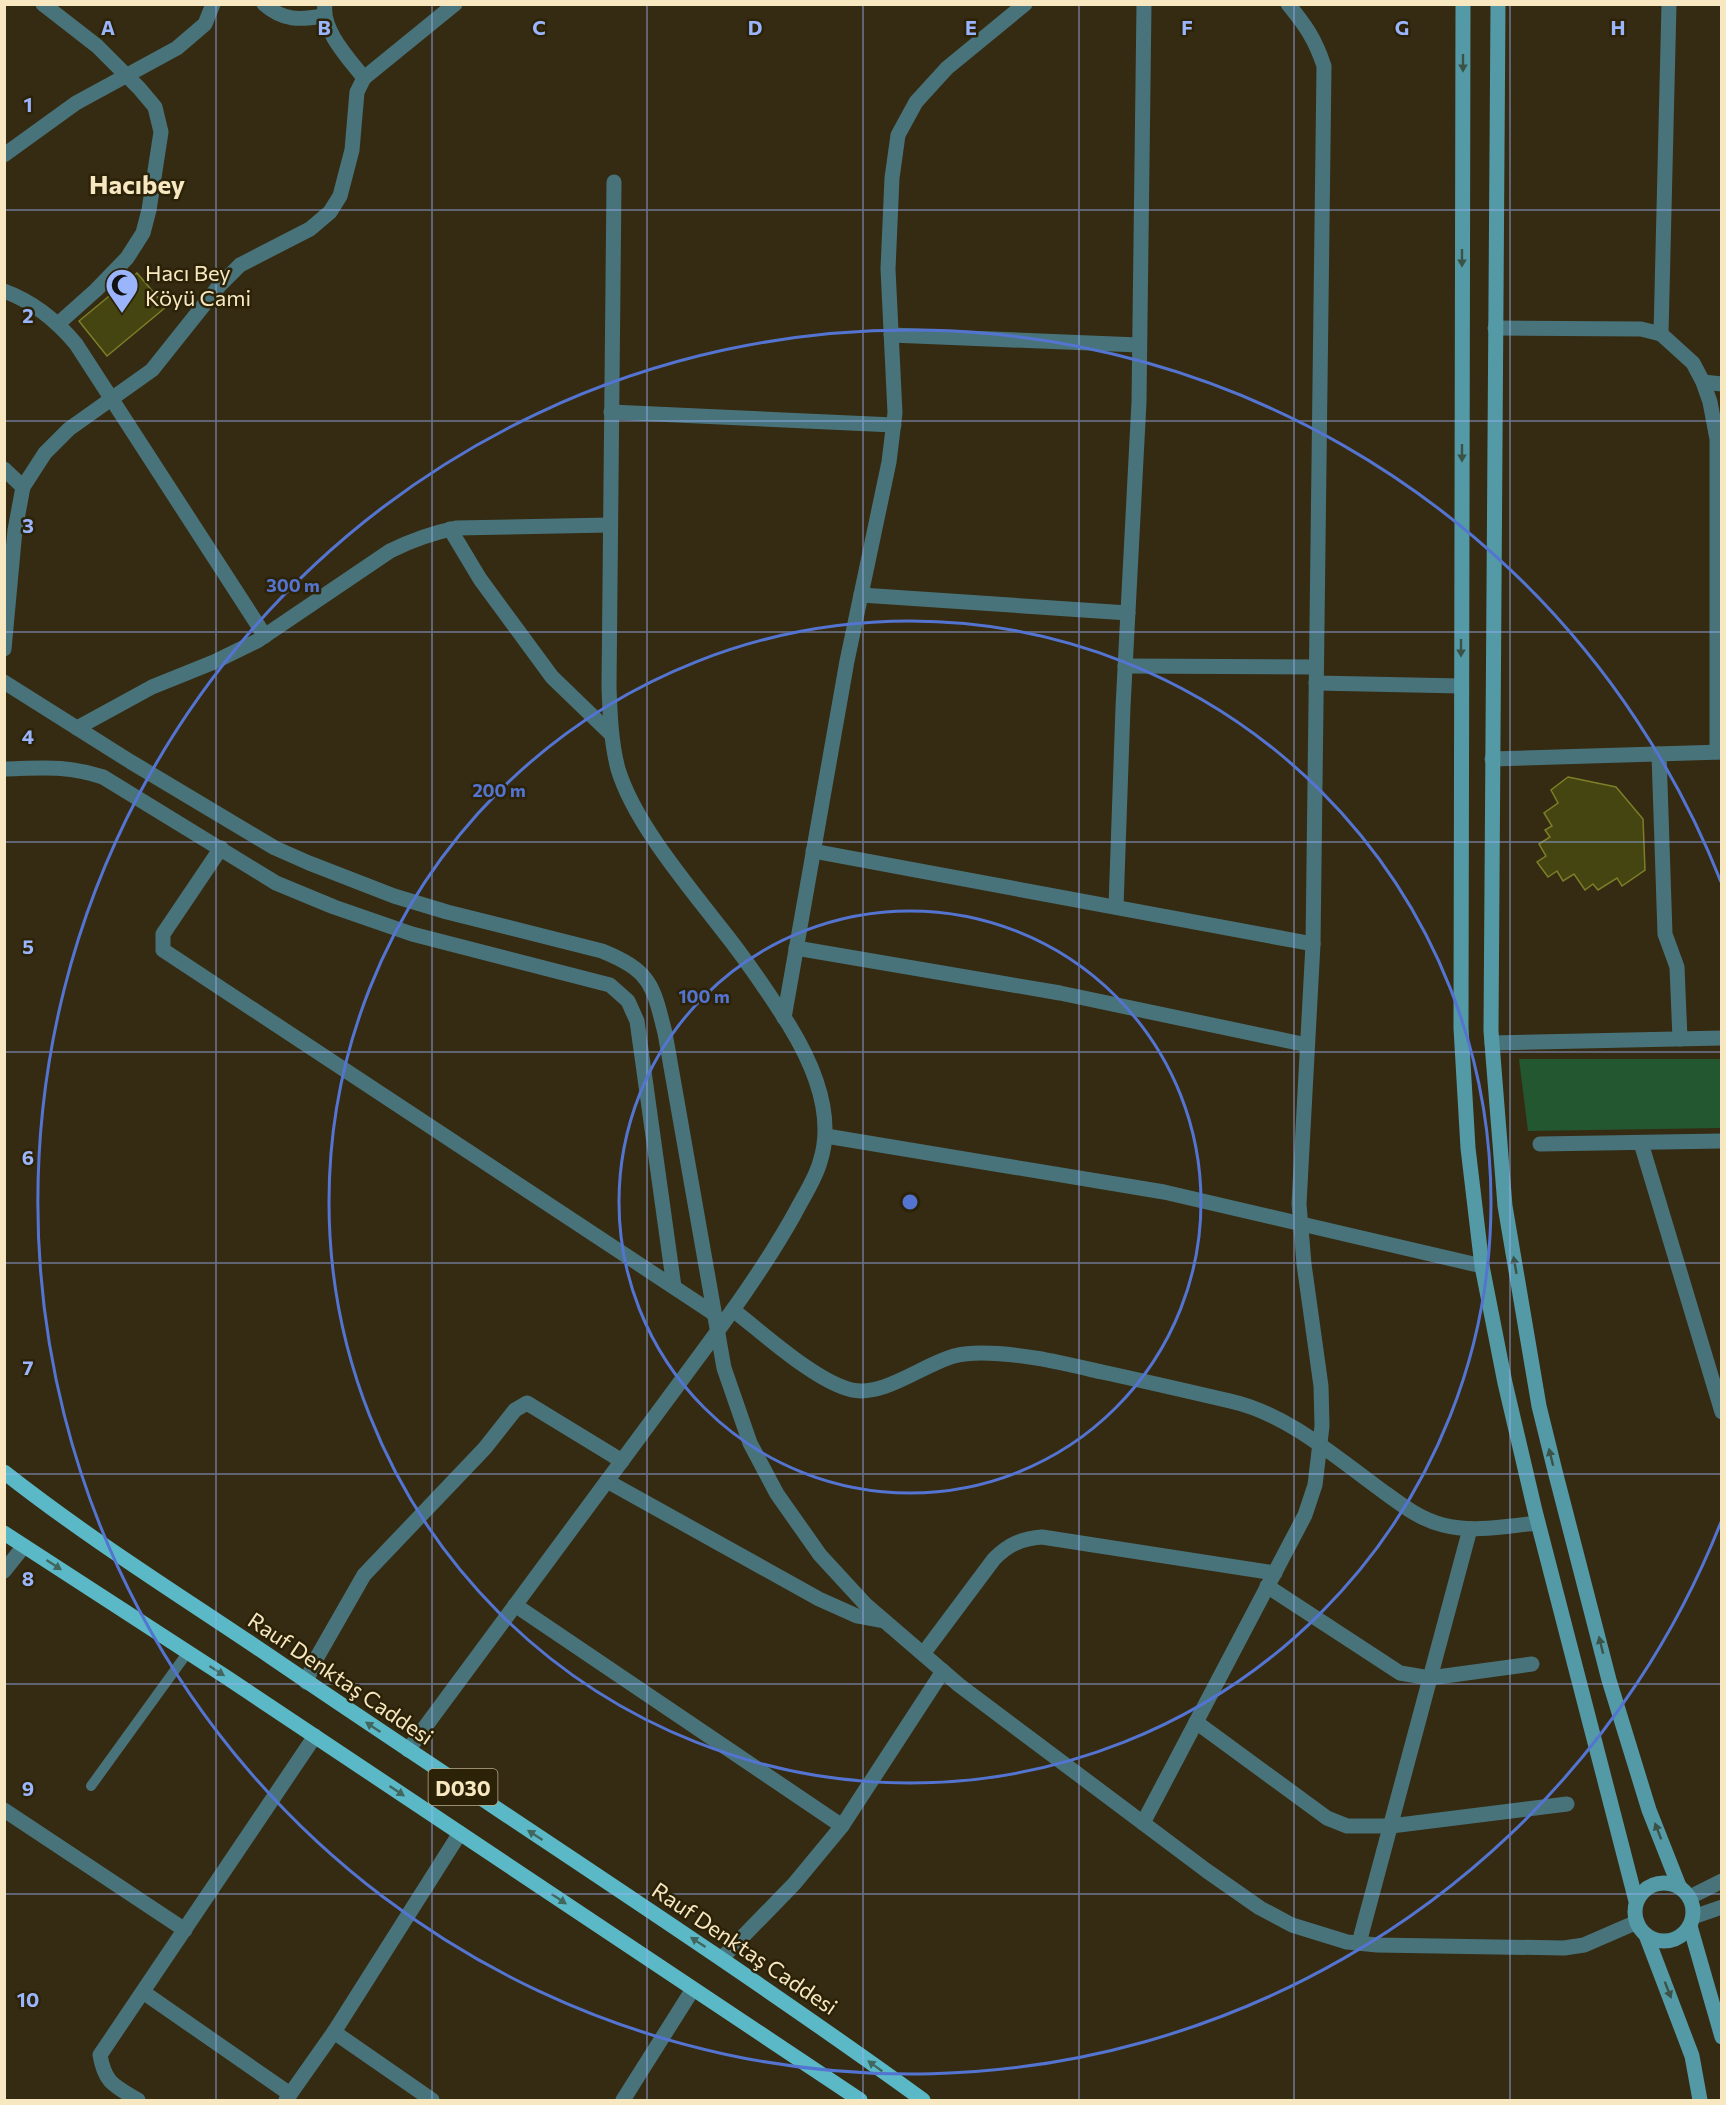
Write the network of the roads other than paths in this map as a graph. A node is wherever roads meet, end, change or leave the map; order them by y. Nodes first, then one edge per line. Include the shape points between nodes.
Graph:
1 (43, 4) edge
2 (213, 4) edge
3 (264, 4) edge
4 (455, 4) edge
5 (1025, 4) edge
6 (1144, 4) edge
7 (1288, 4) edge
8 (1463, 4) edge
9 (1498, 4) edge
10 (1669, 4) edge
11 (324, 10) edge
12 (126, 76) junction
13 (364, 78) junction
14 (4, 155) edge
15 (614, 182) dead end
16 (4, 291) edge
17 (58, 323) junction
18 (1495, 328) junction
19 (1661, 334) junction
20 (891, 335) junction
21 (1139, 345) junction
22 (1703, 382) junction
23 (1722, 384) edge
24 (112, 398) junction
25 (611, 412) junction
26 (894, 425) junction
27 (4, 469) edge
28 (23, 487) junction
29 (610, 525) junction
30 (450, 529) junction
31 (861, 595) junction
32 (1128, 614) junction
33 (265, 636) junction
34 (4, 649) edge
35 (1125, 666) junction
36 (1316, 675) junction
37 (4, 682) edge
38 (1461, 686) junction
39 (77, 728) junction
40 (611, 734) junction
41 (1719, 752) edge
42 (1659, 754) junction
43 (1492, 759) junction
44 (4, 769) edge
45 (221, 848) junction
46 (813, 851) junction
47 (1116, 907) junction
48 (1313, 944) junction
49 (796, 948) junction
50 (784, 1018) junction
51 (1722, 1038) edge
52 (1680, 1039) junction
53 (1492, 1043) junction
54 (1307, 1045) junction
55 (826, 1136) junction
56 (1722, 1141) edge
57 (1641, 1143) junction
58 (1540, 1144) dead end
59 (1301, 1224) junction
60 (1482, 1266) junction
61 (674, 1287) junction
62 (733, 1310) junction
63 (713, 1313) junction
64 (716, 1332) junction
65 (1722, 1412) edge
66 (1321, 1446) junction
67 (622, 1461) junction
68 (4, 1472) edge
69 (607, 1481) junction
70 (1538, 1523) junction
71 (1470, 1529) junction
72 (4, 1533) edge
73 (24, 1546) junction
74 (4, 1571) edge
75 (1271, 1580) junction
76 (515, 1605) junction
77 (886, 1622) junction
78 (188, 1652) junction
79 (923, 1654) junction
80 (1532, 1664) dead end
81 (943, 1671) junction
82 (1430, 1678) junction
83 (306, 1682) junction
84 (1196, 1722) junction
85 (315, 1736) junction
86 (408, 1750) junction
87 (91, 1786) dead end
88 (1567, 1804) dead end
89 (4, 1810) edge
90 (1143, 1823) junction
91 (842, 1826) junction
92 (1391, 1826) junction
93 (460, 1833) junction
94 (1722, 1881) edge
95 (1679, 1886) junction
96 (1690, 1897) junction
97 (1636, 1901) junction
98 (1722, 1907) edge
99 (1692, 1921) junction
100 (1637, 1922) junction
101 (185, 1930) junction
102 (1646, 1935) junction
103 (1359, 1943) junction
104 (722, 1958) junction
105 (693, 1989) junction
106 (143, 1992) junction
107 (334, 2032) junction
108 (1722, 2037) edge
109 (288, 2097) edge
110 (138, 2100) edge
111 (432, 2100) edge
112 (623, 2100) edge
113 (860, 2100) edge
114 (922, 2100) edge
115 (1700, 2100) edge

1 - 12 street via 97,46
2 - 12 street via 206,24 177,48
3 - 11 street via 290,19 304,20
4 - 13 street
5 - 20 street via 947,68 916,102 898,135 888,269
6 - 21 street
7 - 36 street via 1316,42 1324,66
8 -> 38 main road
9 - 18 main road
10 - 19 street
11 - 13 street via 337,41
12 - 14 street via 75,103
12 - 17 street via 155,107 161,132 143,233 127,258
13 - 24 street via 357,92 352,150 340,196 330,212 310,229 240,266 219,286 152,370
15 - 25 street
16 - 17 street
17 - 24 street
18 - 19 street via 1641,329
18 - 43 main road
19 - 22 street via 1693,363
20 - 21 street
20 - 26 street
21 - 32 street
22 - 23 street
22 - 41 street via 1717,440
24 - 28 street via 69,429 45,453
24 - 33 street
25 - 26 street
25 - 29 street
26 - 31 street via 890,462
27 - 28 street
28 - 34 street
29 - 30 street
29 - 40 street
30 - 33 street via 390,551
30 - 40 street via 480,579 545,669
31 - 32 street
31 - 46 street
32 - 35 street
33 - 39 street via 152,687
35 - 36 street
35 - 47 street
36 - 38 street
36 - 48 street
37 - 39 street
38 - 60 main road via 1461,1028 1468,1148
39 - 63 street via 275,848 309,863 447,912 602,951 626,961 646,978 656,997 665,1033
40 - 50 street via 619,771 634,806
41 - 42 street
42 - 43 street
42 - 52 street via 1665,934 1677,968
43 - 53 main road
44 - 45 street via 62,767 104,777
45 - 61 street via 276,883 334,908 412,934 610,985 628,1001 637,1021
45 - 61 street via 163,934 163,950
46 - 47 street
46 - 49 street
47 - 48 street
48 - 54 street
49 - 50 street
49 - 54 street via 1060,993
50 - 55 street via 802,1047 816,1082
51 - 52 street
52 - 53 street
95 -> 53 main road via 1650,1810 1609,1680 1539,1406 1505,1206
54 - 59 street
55 - 59 street via 1164,1192
55 - 62 street via 809,1187 774,1251
56 - 57 street
57 - 58 street
57 - 65 street
59 - 60 street
59 - 66 street via 1321,1386
60 - 70 main road
61 - 63 street
62 - 64 street
62 - 66 street via 814,1372 854,1390 893,1383 956,1355 982,1353 1047,1359 1245,1404
63 - 64 street
64 - 67 street
64 - 77 street via 750,1443 777,1494 820,1556
66 - 71 street via 1416,1515 1442,1525
66 - 75 street via 1305,1515
67 - 69 street
67 - 83 street via 527,1403 515,1410 485,1448 364,1575
68 - 83 main road, Rauf Denktaş Caddesi / D030
69 - 76 street
69 - 77 street via 819,1599 857,1616
70 - 71 street
70 - 97 main road
71 - 82 street
72 - 73 main road
73 - 74 street
73 -> 78 main road
75 - 79 street via 1042,1537 1028,1538 1016,1541 994,1559
75 - 82 street via 1400,1673
75 - 84 street
76 - 86 street
76 - 91 street
77 - 79 street
78 -> 85 main road
78 - 87 lane
79 - 81 street
80 - 82 street
81 - 90 street
81 - 91 street
82 - 92 street
86 -> 83 main road, Rauf Denktaş Caddesi / D030
84 - 90 street
84 - 92 street via 1327,1818 1347,1826
85 -> 93 main road
85 - 101 street
104 -> 86 main road, Rauf Denktaş Caddesi / D030
88 - 92 street
89 - 101 street
90 - 103 street via 1260,1908 1292,1925
91 - 104 street via 794,1884
92 - 103 street
93 -> 105 main road
93 - 107 street
94 - 96 street
95 - 96 main road
95 - 97 main road via 1657,1883
96 - 99 main road
97 - 100 main road
98 - 99 street
99 - 102 main road via 1675,1939 1655,1940
99 - 108 main road
100 - 102 main road
100 - 103 street via 1584,1945 1564,1948
101 - 106 street
102 -> 115 main road via 1692,2056
114 -> 104 main road, Rauf Denktaş Caddesi / D030
105 - 112 street
105 - 113 main road
106 - 109 street
106 - 110 street via 100,2055 103,2072 111,2083
107 - 109 street
107 - 111 street

